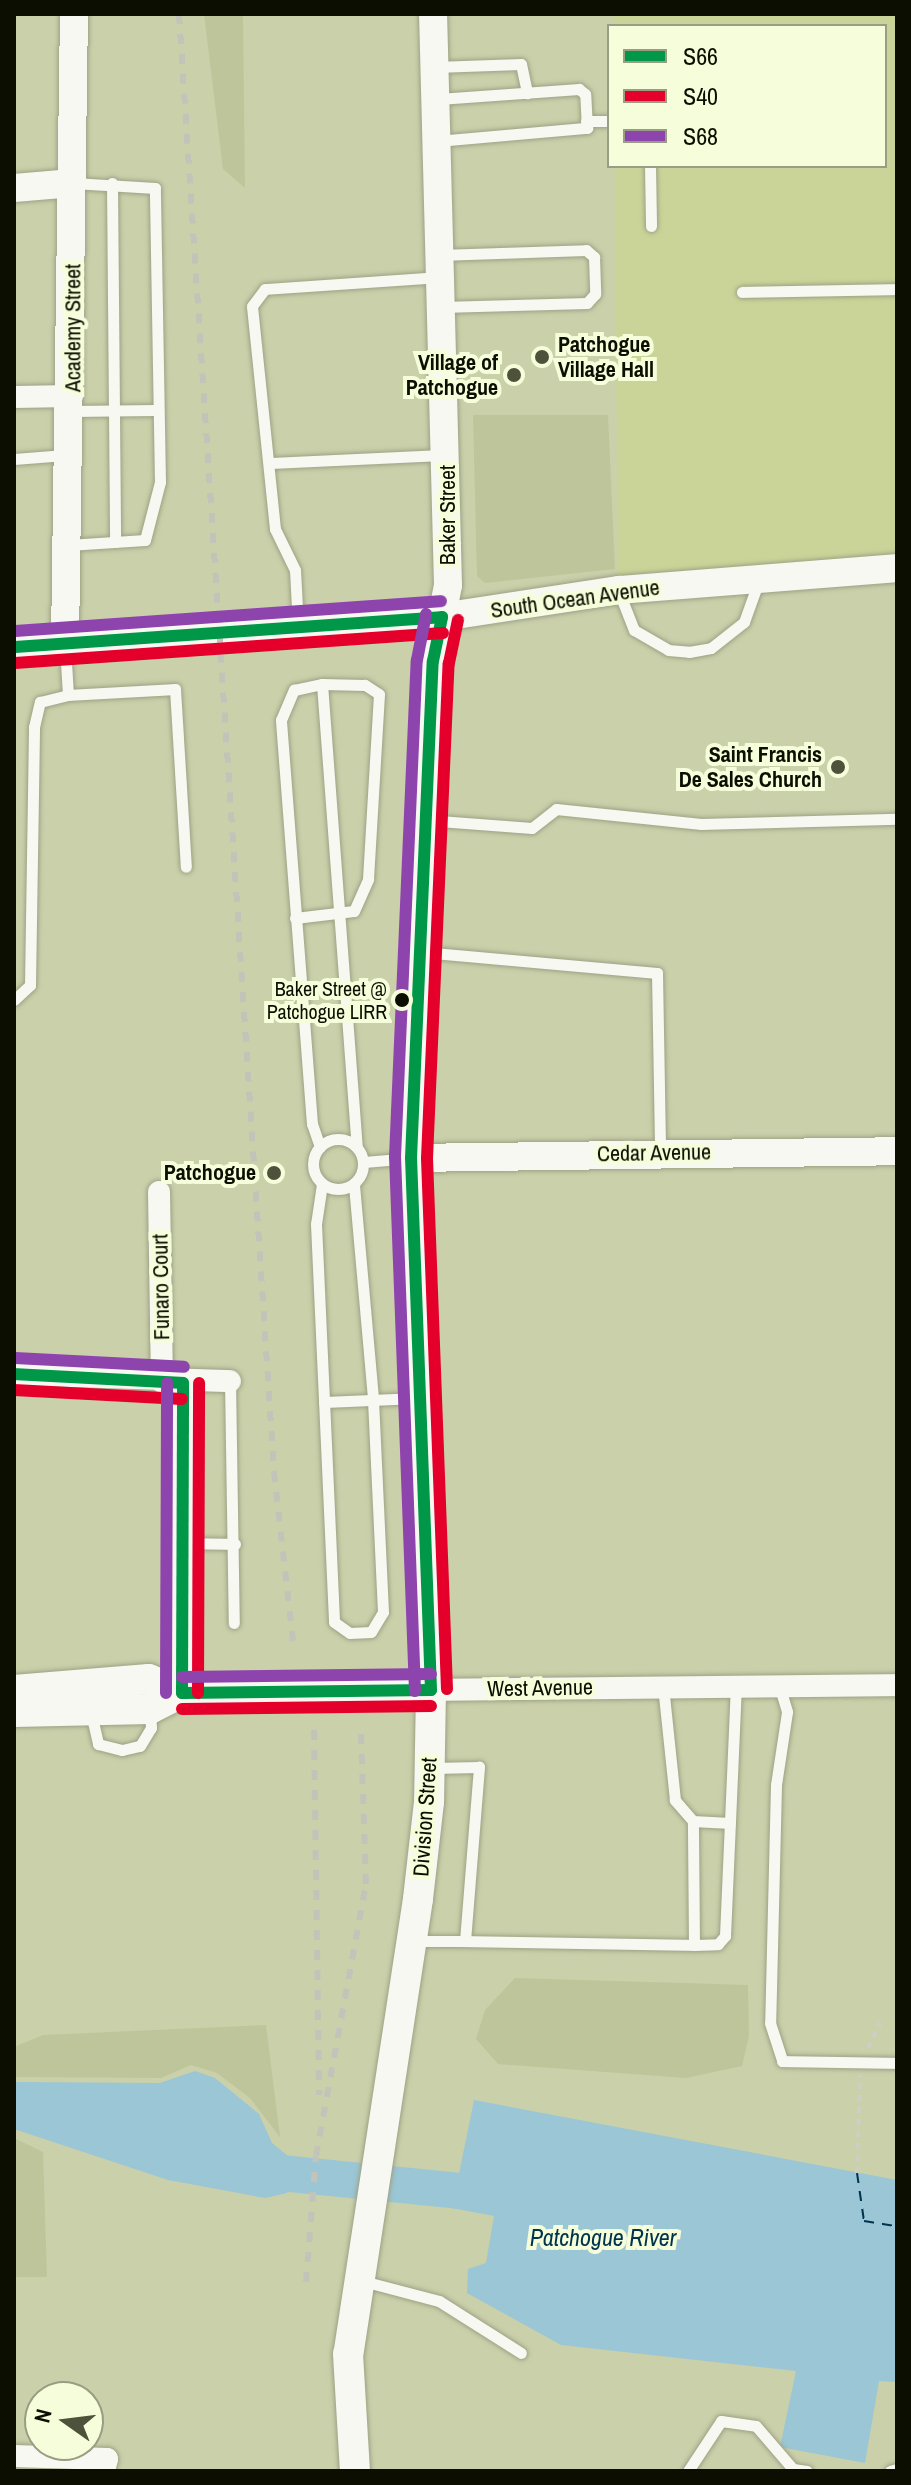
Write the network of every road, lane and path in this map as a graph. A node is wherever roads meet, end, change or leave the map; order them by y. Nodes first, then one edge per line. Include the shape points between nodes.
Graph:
1 (74, 14) edge
2 (433, 14) edge
3 (435, 67) junction
4 (527, 93) junction
5 (435, 99) junction
6 (586, 121) junction
7 (607, 121) edge
8 (436, 141) junction
9 (650, 168) edge
10 (73, 183) junction
11 (112, 183) junction
12 (14, 188) edge
13 (651, 226) dead end
14 (439, 266) junction
15 (897, 289) edge
16 (742, 292) dead end
17 (440, 307) junction
18 (14, 397) edge
19 (72, 404) junction
20 (113, 410) junction
21 (155, 410) junction
22 (69, 455) junction
23 (448, 455) junction
24 (14, 459) edge
25 (271, 463) junction
26 (115, 542) junction
27 (67, 545) junction
28 (897, 568) edge
29 (759, 579) junction
30 (619, 590) junction
31 (442, 617) junction
32 (298, 627) junction
33 (65, 641) junction
34 (14, 647) edge
35 (322, 684) junction
36 (68, 695) junction
37 (897, 819) edge
38 (424, 820) junction
39 (186, 867) dead end
40 (340, 916) junction
41 (295, 918) junction
42 (416, 951) junction
43 (14, 1000) edge
44 (320, 1147) junction
45 (357, 1147) junction
46 (897, 1151) edge
47 (660, 1153) junction
48 (411, 1158) junction
49 (364, 1162) junction
50 (322, 1184) junction
51 (354, 1185) junction
52 (159, 1192) dead end
53 (14, 1374) edge
54 (230, 1381) joint
55 (173, 1382) junction
56 (373, 1398) junction
57 (422, 1398) junction
58 (324, 1402) junction
59 (184, 1543) junction
60 (235, 1544) junction
61 (234, 1623) dead end
62 (736, 1685) junction
63 (779, 1685) junction
64 (897, 1685) edge
65 (663, 1686) junction
66 (14, 1690) edge
67 (431, 1690) junction
68 (182, 1693) junction
69 (150, 1709) junction
70 (91, 1710) junction
71 (14, 1712) edge
72 (430, 1768) junction
73 (693, 1821) junction
74 (730, 1823) junction
75 (412, 1941) junction
76 (465, 1941) junction
77 (694, 1945) junction
78 (880, 2023) dead end
79 (861, 2063) junction
80 (897, 2063) edge
81 (857, 2173) dead end
82 (359, 2280) junction
83 (521, 2353) dead end
84 (14, 2456) edge
85 (897, 2469) edge
86 (104, 2471) edge
87 (355, 2471) edge
88 (688, 2471) edge
89 (807, 2471) edge
90 (890, 2471) edge

1 - 10 street, Academy Street
2 - 3 street, Baker Street
3 - 4 lane via 521,64
3 - 5 street, Baker Street
4 - 5 lane
4 - 6 lane via 579,89 585,94
5 - 8 street, Baker Street
6 - 7 lane
6 - 8 lane via 583,131
8 - 14 street, Baker Street
9 - 13 lane
10 - 11 lane
10 - 12 street
10 - 19 street, Academy Street
11 - 20 lane
11 - 21 lane via 151,184
14 - 17 street, Baker Street
14 - 17 lane via 586,250 594,257 595,294 587,303
14 - 25 lane via 265,289 252,306
15 - 16 lane
17 - 23 street, Baker Street
18 - 19 street
19 - 20 lane
19 - 22 street, Academy Street
20 - 21 lane
20 - 26 lane
21 - 26 lane via 160,482 145,540
22 - 24 lane
22 - 27 street, Academy Street
23 - 25 lane
23 - 31 street, Baker Street via 448,585
25 - 32 lane via 275,529 295,570
26 - 27 lane
27 - 33 street, Academy Street
28 - 29 street, South Ocean Avenue
29 - 30 street, South Ocean Avenue
29 - 30 lane via 744,622 719,643 689,652 668,650 634,630
30 - 31 street, South Ocean Avenue
31 - 32 street, South Ocean Avenue
31 - 38 street, Baker Street via 433,661
32 - 33 street, South Ocean Avenue
33 - 34 street, South Ocean Avenue
33 - 36 lane
35 - 40 lane
35 - 40 lane via 365,685 379,694 368,879 354,911
35 - 41 lane via 294,690 281,720
36 - 39 lane via 175,689
36 - 43 lane via 40,702 34,727 30,985
37 - 38 lane via 701,824 556,809 532,828
38 - 42 street, Baker Street
40 - 41 lane
40 - 45 lane
41 - 44 lane via 312,1124
42 - 47 lane via 657,973
42 - 48 street, Baker Street
44 - 45 lane via 343,1139
44 - 50 lane via 313,1170
45 - 49 lane
46 - 47 street, Cedar Avenue
47 - 48 street, Cedar Avenue
48 - 49 lane
48 - 57 street, Division Street
49 - 51 lane
50 - 51 lane via 338,1190
50 - 58 lane via 316,1224
51 - 56 lane
52 - 55 street, Funaro Court
53 - 55 street
54 - 55 street
54 - 60 lane
55 - 59 street, Funaro Court
56 - 57 lane
56 - 58 lane
56 - 58 lane via 383,1612 371,1632 341,1632 334,1622
57 - 67 street, Division Street
59 - 60 lane
59 - 68 street, Funaro Court
60 - 61 lane
62 - 63 street, West Avenue
62 - 65 street, West Avenue
62 - 74 lane
63 - 64 street, West Avenue
63 - 79 lane via 787,1712 776,1785 770,2023 782,2061
65 - 67 street, West Avenue
65 - 73 lane via 675,1800
66 - 68 main road, West Avenue via 149,1679
67 - 68 main road, West Avenue
67 - 72 main road, Division Street
68 - 69 main road, West Avenue
69 - 70 main road, West Avenue
69 - 70 lane via 151,1728 140,1746 122,1750 98,1744
70 - 71 main road, West Avenue
72 - 75 main road, Division Street
72 - 76 lane via 479,1767
73 - 74 lane
73 - 77 lane
74 - 77 lane via 725,1936 718,1944
75 - 76 lane
75 - 82 main road, Division Street
76 - 77 lane
78 - 79 path
79 - 80 lane
79 - 81 path
82 - 83 lane via 439,2301
82 - 87 main road, Division Street via 348,2354
84 - 86 street via 107,2459
85 - 90 lane
88 - 89 lane via 721,2421 756,2426 793,2469

